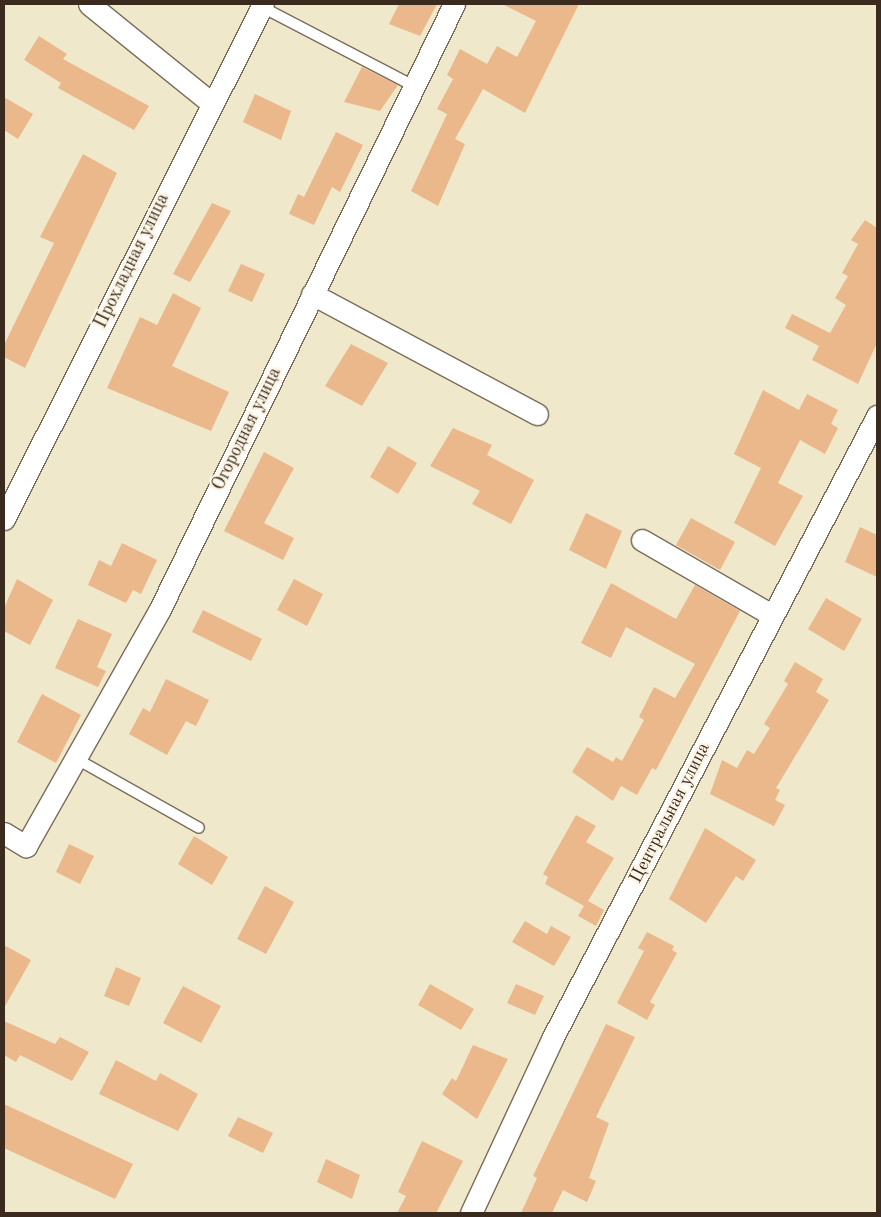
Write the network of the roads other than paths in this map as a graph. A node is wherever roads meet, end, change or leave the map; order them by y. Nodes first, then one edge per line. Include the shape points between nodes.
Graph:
1 (89, 4) edge
2 (454, 4) edge
3 (262, 6) edge
4 (412, 85) junction
5 (210, 102) junction
6 (312, 294) junction
7 (537, 414) dead end
8 (877, 416) edge
9 (4, 520) edge
10 (642, 540) dead end
11 (772, 615) junction
12 (75, 758) junction
13 (198, 828) dead end
14 (4, 833) edge
15 (471, 1213) edge

1 - 5 street
2 - 4 street, Огородная улица
3 - 4 lane
3 - 5 street, Прохладная улица
4 - 6 street, Огородная улица
5 - 9 street, Прохладная улица
6 - 7 street
6 - 12 street, Огородная улица via 160,609
8 - 11 street, Центральная улица
10 - 11 street
11 - 15 street, Центральная улица via 552,1038
12 - 13 lane
12 - 14 street, Огородная улица via 26,846

